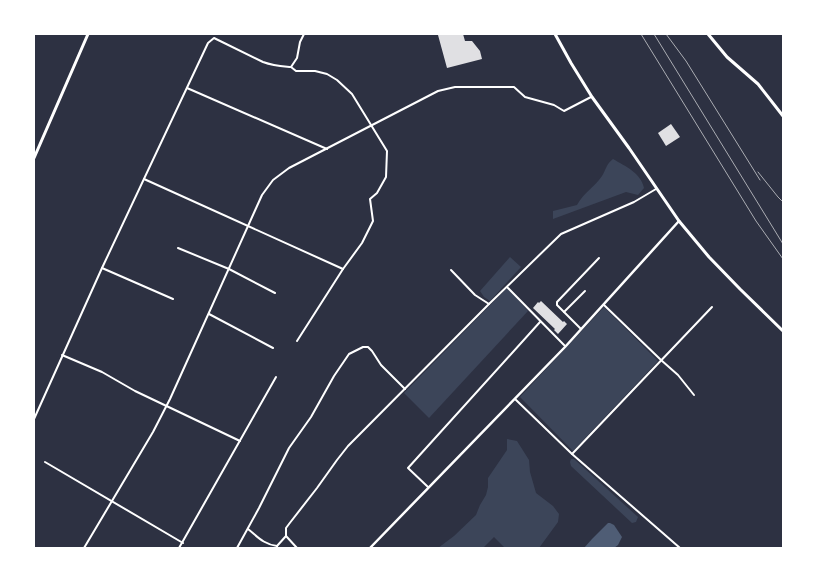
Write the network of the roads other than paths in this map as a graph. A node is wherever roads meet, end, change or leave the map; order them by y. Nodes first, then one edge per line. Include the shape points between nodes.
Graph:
1 (88, 34) edge
2 (304, 34) edge
3 (555, 34) edge
4 (708, 34) edge
5 (291, 67) junction
6 (187, 88) junction
7 (592, 96) junction
8 (783, 116) edge
9 (372, 125) junction
10 (327, 149) junction
11 (34, 158) edge
12 (144, 179) junction
13 (656, 189) junction
14 (679, 221) junction
15 (248, 227) junction
16 (178, 248) dead end
17 (599, 258) dead end
18 (102, 268) junction
19 (229, 269) junction
20 (343, 269) junction
21 (451, 270) dead end
22 (507, 287) junction
23 (585, 291) dead end
24 (275, 293) dead end
25 (173, 299) dead end
26 (489, 304) junction
27 (604, 305) junction
28 (712, 307) dead end
29 (564, 312) junction
30 (209, 314) junction
31 (540, 322) junction
32 (581, 329) junction
33 (783, 331) edge
34 (297, 341) dead end
35 (565, 347) junction
36 (273, 348) dead end
37 (62, 355) junction
38 (661, 360) junction
39 (276, 377) dead end
40 (405, 389) junction
41 (694, 395) dead end
42 (515, 399) junction
43 (166, 406) junction
44 (34, 419) edge
45 (240, 441) junction
46 (572, 454) junction
47 (45, 462) dead end
48 (428, 487) junction
49 (111, 501) junction
50 (248, 529) junction
51 (286, 536) junction
52 (183, 543) junction
53 (277, 547) edge
54 (84, 548) edge
55 (179, 548) edge
56 (237, 548) edge
57 (297, 548) edge
58 (370, 548) edge
59 (680, 548) edge

1 - 11 main road
2 - 5 street
3 - 7 main road
4 - 8 main road via 727,58 758,84
5 - 6 street via 263,62 214,38 208,43
5 - 9 street via 296,71 327,74 337,80 352,94
6 - 10 street
6 - 12 street
7 - 9 street via 564,110 525,97 514,87 455,87 438,91
7 - 13 main road
9 - 10 street
9 - 20 street via 387,151 386,177 378,193 370,199 373,221
10 - 15 street via 273,180 262,195
12 - 15 street
12 - 18 street
13 - 14 main road
13 - 22 street via 561,234
14 - 27 street
14 - 33 main road via 709,257
15 - 19 street
15 - 20 street
16 - 19 street
17 - 29 street via 557,301
18 - 25 street
18 - 37 street
19 - 24 street
19 - 30 street
20 - 34 street
21 - 26 street via 475,295
22 - 26 street
22 - 31 street
23 - 29 street
26 - 40 street
27 - 32 street
27 - 38 street
28 - 38 street
29 - 32 street
30 - 36 street
30 - 43 street
31 - 35 street
31 - 48 street via 408,468
32 - 35 street
35 - 42 street
37 - 43 street
37 - 44 street
38 - 41 street
38 - 46 street
39 - 45 street
40 - 50 street via 368,347 349,354 289,448
40 - 51 street via 340,455 286,528
42 - 46 street
42 - 48 street
43 - 45 street
43 - 49 street
45 - 52 street
46 - 59 street
47 - 49 street
48 - 58 street
49 - 52 street
49 - 54 street
50 - 53 street via 262,541
50 - 56 street
51 - 53 street
51 - 57 street
52 - 55 street

